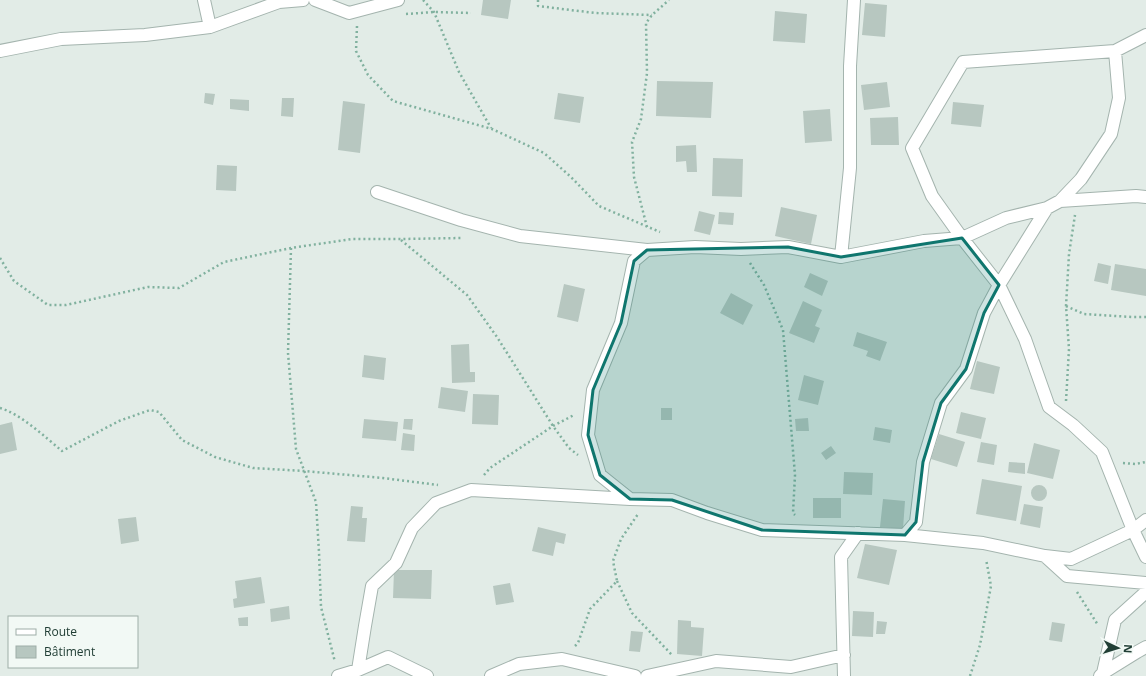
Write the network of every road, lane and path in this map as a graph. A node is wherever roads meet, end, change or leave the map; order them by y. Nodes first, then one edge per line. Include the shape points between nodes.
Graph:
1 (204, 0) edge
2 (303, 0) edge
3 (315, 0) edge
4 (398, 0) edge
5 (423, 0) edge
6 (538, 0) edge
7 (669, 0) edge
8 (854, 0) edge
9 (276, 1) edge
10 (358, 10) junction
11 (434, 12) junction
12 (471, 13) dead end
13 (405, 14) dead end
14 (652, 15) junction
15 (210, 27) junction
16 (1146, 35) edge
17 (0, 51) edge
18 (1116, 51) junction
19 (492, 129) junction
20 (377, 192) dead end
21 (1146, 197) edge
22 (1078, 200) junction
23 (1060, 201) junction
24 (1047, 208) junction
25 (647, 227) junction
26 (660, 233) dead end
27 (464, 238) dead end
28 (962, 238) junction
29 (401, 239) junction
30 (291, 248) junction
31 (741, 249) junction
32 (647, 250) junction
33 (841, 257) junction
34 (0, 258) edge
35 (999, 285) junction
36 (1066, 306) junction
37 (1146, 316) edge
38 (0, 408) edge
39 (579, 412) dead end
40 (1073, 425) junction
41 (553, 426) junction
42 (579, 457) dead end
43 (304, 471) junction
44 (442, 486) dead end
45 (471, 490) junction
46 (630, 499) junction
47 (649, 499) junction
48 (1146, 520) edge
49 (1133, 530) junction
50 (807, 531) junction
51 (858, 533) junction
52 (906, 535) junction
53 (983, 543) junction
54 (1045, 556) junction
55 (1146, 557) edge
56 (1066, 576) junction
57 (617, 581) junction
58 (1146, 583) edge
59 (1146, 592) edge
60 (1110, 644) junction
61 (1146, 647) edge
62 (844, 655) junction
63 (562, 659) junction
64 (684, 668) junction
65 (358, 670) junction
66 (1101, 675) edge
67 (338, 676) edge
68 (427, 676) edge
69 (491, 676) edge
70 (635, 676) edge
71 (647, 676) edge
72 (844, 676) edge
73 (970, 676) edge

1 - 15 street
2 - 9 street
3 - 10 street via 350,13
4 - 10 street
5 - 11 path
6 - 14 path via 538,6 595,13
7 - 14 path
8 - 33 street via 850,66 850,168
9 - 15 street
10 - 19 path via 356,51 368,75 393,101
11 - 12 path
11 - 13 path
11 - 19 path via 459,72
14 - 25 path via 646,23 648,73 642,119 632,142 634,177
15 - 17 street via 145,35 61,39
16 - 18 street
18 - 23 street via 1119,98 1111,134 1080,179
18 - 28 street via 963,62 912,148 932,196
19 - 25 path via 544,153 599,206
20 - 32 street via 461,220 520,236
21 - 22 street
22 - 23 street
22 - 36 path via 1069,254
23 - 24 street
24 - 28 street via 1006,218
24 - 35 street
25 - 26 path
27 - 29 path
28 - 33 street via 924,241
28 - 35 street
29 - 30 path via 352,239
29 - 41 path via 467,295 497,337
30 - 34 path via 224,262 180,288 148,287 66,305 48,305 14,281
30 - 43 path via 288,353 296,449
31 - 32 street via 695,247
31 - 33 street via 788,247
31 - 50 path via 764,285 783,330 795,475 793,513
32 - 46 street via 634,261 621,324 593,390 588,435 600,475
35 - 40 street via 1025,339 1049,407
35 - 52 street via 984,313 966,370 941,403 923,462 916,522
36 - 37 path via 1084,314
36 - 40 path via 1069,349 1066,401
38 - 43 path via 8,410 62,450 119,421 150,410 159,412 182,440 215,457 253,468
39 - 41 path
40 - 49 street via 1102,452
41 - 42 path
41 - 45 path via 490,468
43 - 44 path
43 - 67 path via 316,502 321,607
45 - 46 street
45 - 65 street via 436,503 412,528 396,563 372,586
46 - 47 street
47 - 50 street via 672,500 762,530
47 - 57 path via 622,539 613,561
48 - 49 street
49 - 54 street via 1071,559
49 - 55 street
50 - 51 street
51 - 52 street
51 - 62 street via 841,557
52 - 53 street
53 - 54 street
53 - 73 path via 991,586 980,645
54 - 56 street
56 - 58 street
56 - 60 path
57 - 63 path via 590,609 578,644
57 - 64 path via 632,613
59 - 60 street via 1116,620
60 - 66 street
61 - 66 street
62 - 64 street via 791,667 716,661
62 - 72 street
63 - 69 street via 519,664
63 - 70 street
64 - 71 street
65 - 67 street
65 - 68 street via 388,657

